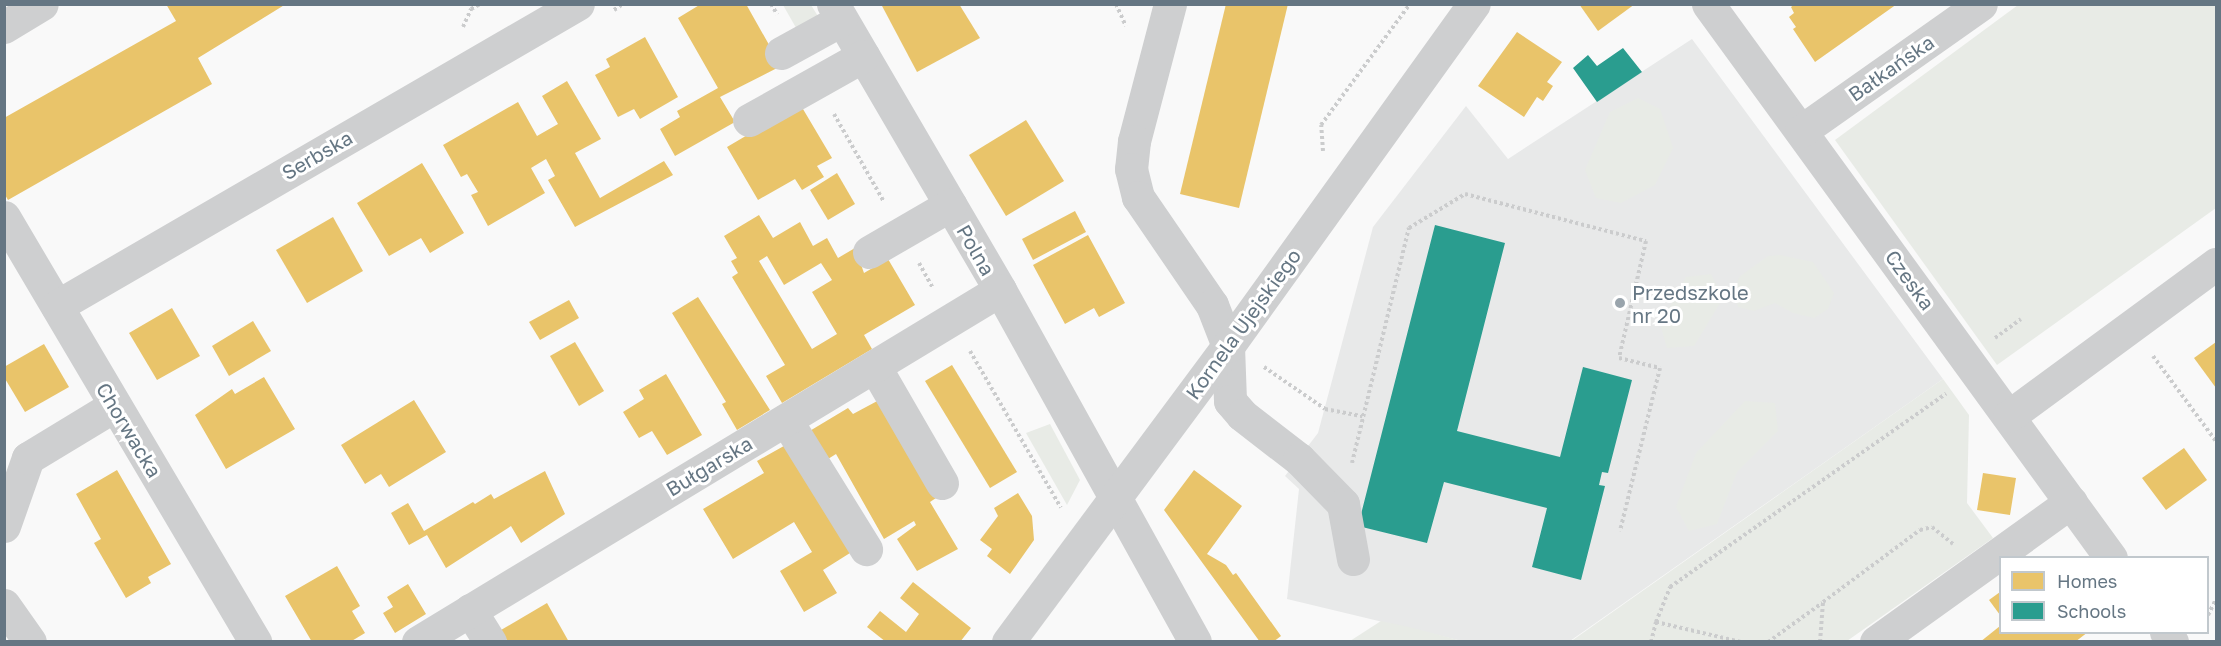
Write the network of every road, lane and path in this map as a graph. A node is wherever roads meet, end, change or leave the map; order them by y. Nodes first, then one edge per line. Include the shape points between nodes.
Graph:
1 (42, 4) edge
2 (623, 4) edge
3 (771, 4) edge
4 (1170, 4) edge
5 (1474, 4) edge
6 (1708, 4) edge
7 (1981, 4) edge
8 (590, 10) edge
9 (837, 12) edge
10 (4, 27) edge
11 (788, 49) joint
12 (863, 56) junction
13 (816, 83) junction
14 (750, 120) dead end
15 (1802, 131) junction
16 (950, 205) junction
17 (4, 217) edge
18 (902, 233) junction
19 (869, 252) dead end
20 (2217, 264) edge
21 (1000, 290) junction
22 (57, 306) junction
23 (952, 320) junction
24 (2131, 327) junction
25 (1241, 353) junction
26 (875, 367) junction
27 (1948, 393) dead end
28 (114, 406) junction
29 (1362, 416) junction
30 (2009, 416) junction
31 (786, 420) junction
32 (2217, 441) edge
33 (942, 483) dead end
34 (1115, 498) junction
35 (2071, 502) junction
36 (1343, 504) junction
37 (4, 526) edge
38 (1620, 531) dead end
39 (1080, 544) junction
40 (866, 549) dead end
41 (2110, 556) edge
42 (1353, 559) dead end
43 (1975, 570) junction
44 (2217, 599) edge
45 (1822, 602) junction
46 (4, 605) edge
47 (470, 610) junction
48 (2215, 610) edge
49 (1656, 622) junction
50 (30, 642) edge
51 (255, 642) edge
52 (418, 642) edge
53 (489, 642) edge
54 (1008, 642) edge
55 (1195, 642) edge
56 (1651, 642) edge
57 (1741, 642) edge
58 (1767, 642) edge
59 (1821, 642) edge
60 (1876, 642) edge

1 - 10 street
2 - 8 path
3 - 11 path
4 - 25 street via 1134,141 1131,169 1138,197
5 - 25 street, Kornela Ujejskiego
6 - 15 street, Czeska
7 - 15 street, Bałkańska
8 - 22 street, Serbska
9 - 11 street
9 - 12 street, Polna
12 - 13 street
12 - 16 street, Polna
13 - 14 street
13 - 18 path
15 - 30 street, Czeska
16 - 18 street
16 - 21 street, Polna
17 - 22 street, Chorwacka
18 - 19 street
18 - 23 path
20 - 24 street
21 - 23 street, Bułgarska
21 - 34 street, Polna
22 - 28 street, Chorwacka
23 - 26 street, Bułgarska
23 - 39 path
24 - 30 street
24 - 32 path
25 - 29 path via 1325,409
25 - 34 street, Kornela Ujejskiego
25 - 36 street via 1230,401 1299,459
26 - 31 street, Bułgarska
26 - 33 street
27 - 49 path via 1670,587
28 - 37 street via 28,458
28 - 51 street, Chorwacka
29 - 36 path
29 - 38 path via 1409,228 1465,194 1646,241 1619,358 1660,368
30 - 35 street, Czeska
31 - 40 street
31 - 47 street, Bułgarska
34 - 39 street, Kornela Ujejskiego
34 - 55 street, Polna
35 - 41 street, Czeska
35 - 43 street
36 - 42 street
39 - 54 street, Kornela Ujejskiego
43 - 45 path via 1944,533 1932,527 1920,530
43 - 60 street
44 - 48 path
45 - 58 path
45 - 59 path
46 - 50 street
47 - 52 street, Bułgarska
47 - 53 street
49 - 56 path
49 - 57 path

